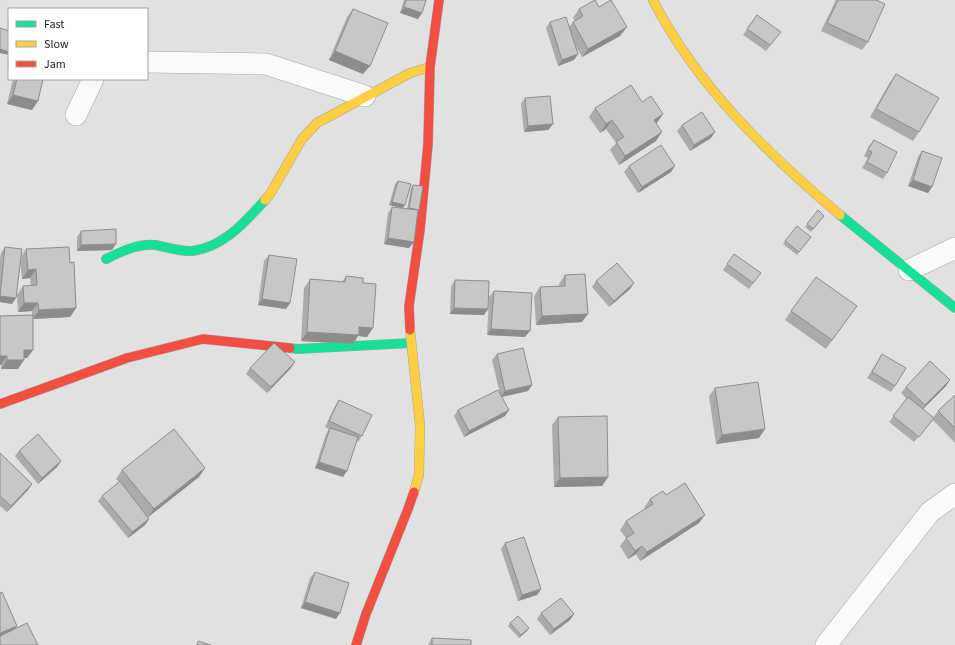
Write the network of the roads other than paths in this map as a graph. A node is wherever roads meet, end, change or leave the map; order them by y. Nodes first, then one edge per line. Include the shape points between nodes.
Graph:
1 (439, 0) edge
2 (652, 0) edge
3 (148, 62) edge
4 (430, 67) junction
5 (93, 80) edge
6 (366, 96) junction
7 (76, 115) dead end
8 (955, 248) edge
9 (106, 259) dead end
10 (909, 270) junction
11 (955, 308) edge
12 (411, 343) junction
13 (0, 404) edge
14 (955, 494) edge
15 (356, 645) edge
16 (826, 645) edge

1 - 4 street
2 - 10 street via 688,58 730,111 832,209
3 - 6 street via 266,64
4 - 6 street
4 - 12 street via 428,144 420,230 409,306
5 - 7 street
6 - 9 street via 317,124 302,139 270,194 244,224 218,243 191,251 152,245 128,249
8 - 10 street
10 - 11 street
12 - 13 street via 298,349 203,339 127,358
12 - 15 street via 420,425 419,475
14 - 16 street via 930,512

